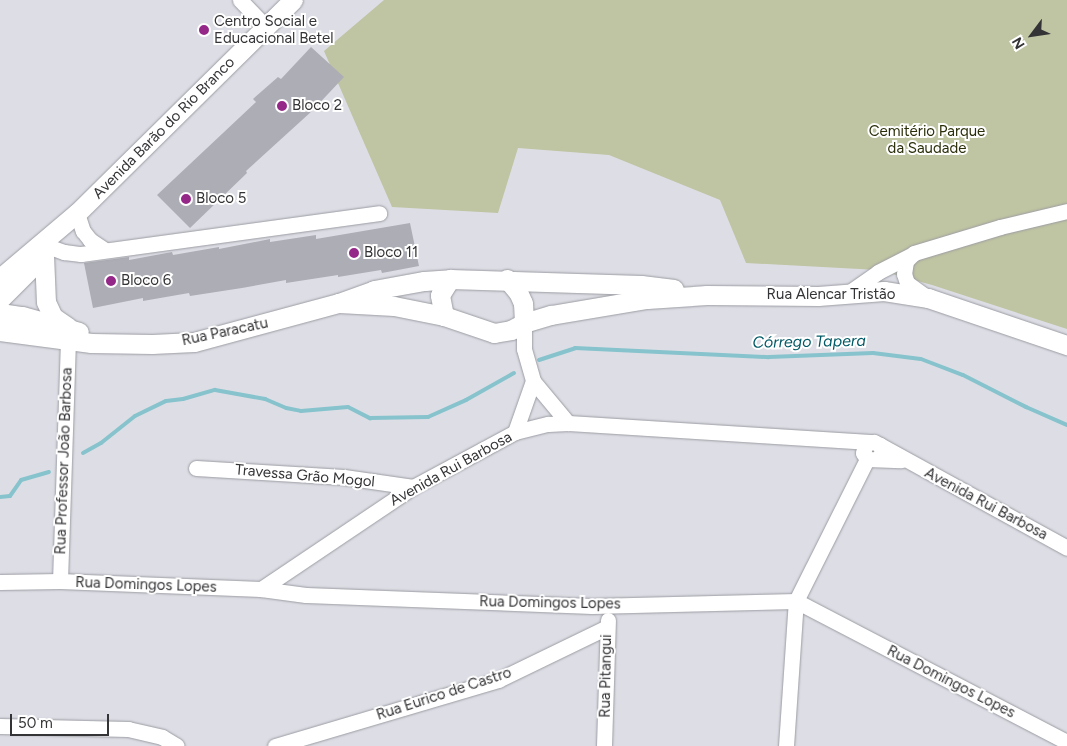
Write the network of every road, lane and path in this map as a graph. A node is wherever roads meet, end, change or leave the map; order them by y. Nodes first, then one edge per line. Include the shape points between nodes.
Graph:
1 (240, 0) edge
2 (293, 0) edge
3 (266, 27) junction
4 (1067, 211) edge
5 (77, 213) junction
6 (379, 213) dead end
7 (105, 250) junction
8 (47, 251) junction
9 (914, 253) junction
10 (0, 278) edge
11 (450, 279) junction
12 (506, 279) junction
13 (847, 294) junction
14 (707, 295) junction
15 (928, 298) junction
16 (0, 299) edge
17 (339, 303) junction
18 (0, 313) edge
19 (444, 316) junction
20 (524, 323) junction
21 (0, 331) edge
22 (494, 333) junction
23 (72, 336) junction
24 (1067, 345) edge
25 (524, 349) junction
26 (532, 381) junction
27 (568, 423) junction
28 (514, 432) junction
29 (872, 452) junction
30 (196, 468) dead end
31 (413, 487) junction
32 (1067, 548) edge
33 (293, 567) junction
34 (60, 581) junction
35 (0, 582) edge
36 (261, 589) junction
37 (306, 595) junction
38 (796, 601) junction
39 (609, 606) junction
40 (607, 627) junction
41 (0, 726) edge
42 (1067, 742) edge
43 (177, 746) edge
44 (275, 746) edge
45 (604, 746) edge
46 (786, 746) edge

1 - 3 street
2 - 3 main road, Avenida Barão do Rio Branco
3 - 5 main road, Avenida Barão do Rio Branco
4 - 9 street
5 - 7 street via 83,231
5 - 8 main road, Avenida Barão do Rio Branco
5 - 10 main road, Avenida Barão do Rio Branco
6 - 7 street
7 - 8 street via 81,254
8 - 16 main road, Avenida Barão do Rio Branco
8 - 23 main road via 46,302 53,317
9 - 13 street via 878,272
9 - 15 street via 906,261 904,274 908,283
11 - 12 main road, Rua Paracatu
11 - 17 main road, Rua Paracatu via 374,290
11 - 19 main road via 440,295
12 - 14 main road, Rua Alencar Tristão via 642,285
12 - 20 main road via 523,303
13 - 14 main road, Rua Alencar Tristão
13 - 15 main road, Rua Alencar Tristão via 884,291
14 - 20 main road, Rua Alencar Tristão via 647,299 551,315
15 - 24 main road, Rua Alencar Tristão
17 - 19 main road, Rua Paracatu via 394,306
17 - 23 main road, Rua Paracatu via 194,342 108,342
18 - 23 main road, Rua Paracatu via 22,316
19 - 22 main road, Rua Paracatu
20 - 22 main road
20 - 25 street
21 - 23 main road, Rua Paracatu
22 - 25 street
23 - 34 street, Rua Professor João Barbosa
25 - 26 street
26 - 27 street
26 - 28 street
27 - 28 street, Avenida Rui Barbosa
27 - 29 street, Avenida Rui Barbosa via 846,439
28 - 31 street, Avenida Rui Barbosa
29 - 32 street, Avenida Rui Barbosa via 905,460
29 - 38 street
30 - 31 street, Travessa Grão Mogol via 344,477
31 - 33 street, Avenida Rui Barbosa
33 - 36 street, Avenida Rui Barbosa
33 - 37 street via 295,581
34 - 35 street, Rua Domingos Lopes
34 - 36 street, Rua Domingos Lopes
36 - 37 street, Rua Domingos Lopes
37 - 39 street, Rua Domingos Lopes
38 - 39 street, Rua Domingos Lopes
38 - 42 street, Rua Domingos Lopes
38 - 46 street
39 - 40 street, Rua Pitangui
40 - 44 street, Rua Eurico de Castro via 498,680
40 - 45 street, Rua Pitangui
41 - 43 street via 128,729 162,737

